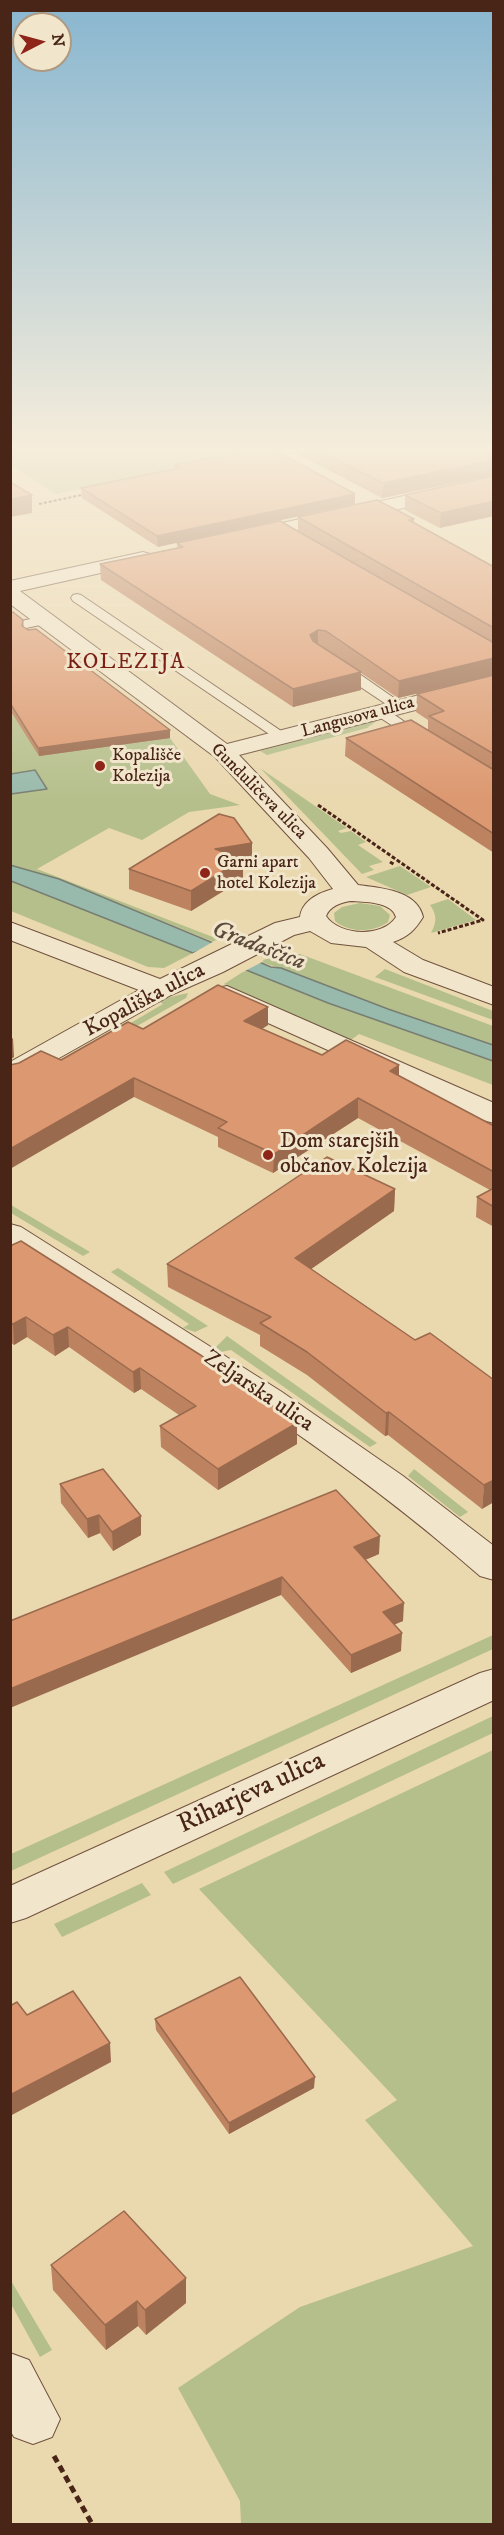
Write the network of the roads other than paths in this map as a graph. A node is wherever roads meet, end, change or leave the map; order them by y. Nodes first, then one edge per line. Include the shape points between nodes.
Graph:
1 (115, 564) edge
2 (10, 587) edge
3 (10, 594) edge
4 (77, 598) dead end
5 (327, 659) edge
6 (494, 683) edge
7 (390, 710) junction
8 (284, 737) junction
9 (438, 748) edge
10 (223, 752) junction
11 (350, 893) junction
12 (315, 922) junction
13 (10, 930) edge
14 (372, 939) junction
15 (201, 972) junction
16 (161, 988) junction
17 (494, 997) edge
18 (10, 1074) edge
19 (494, 1114) edge
20 (10, 1234) edge
21 (494, 1568) edge
22 (494, 1683) edge
23 (10, 1906) edge

1 - 2 street
3 - 10 street, Gunduličeva ulica via 38,626
4 - 8 lane
5 - 7 lane
6 - 7 street, Langusova ulica
7 - 8 street, Langusova ulica
7 - 9 lane
8 - 10 street, Langusova ulica
10 - 11 street, Gunduličeva ulica
11 - 12 street via 319,904 313,916
11 - 14 street via 379,895 401,904 407,911 405,925 398,931
12 - 14 street via 337,936
12 - 15 street, Kopališka ulica via 285,929
13 - 16 street
14 - 17 street via 411,964
15 - 16 street, Kopališka ulica
15 - 19 street via 282,1017
16 - 18 street, Kopališka ulica
20 - 21 street, Zeljarska ulica via 299,1418 455,1532
22 - 23 street, Riharjeva ulica

